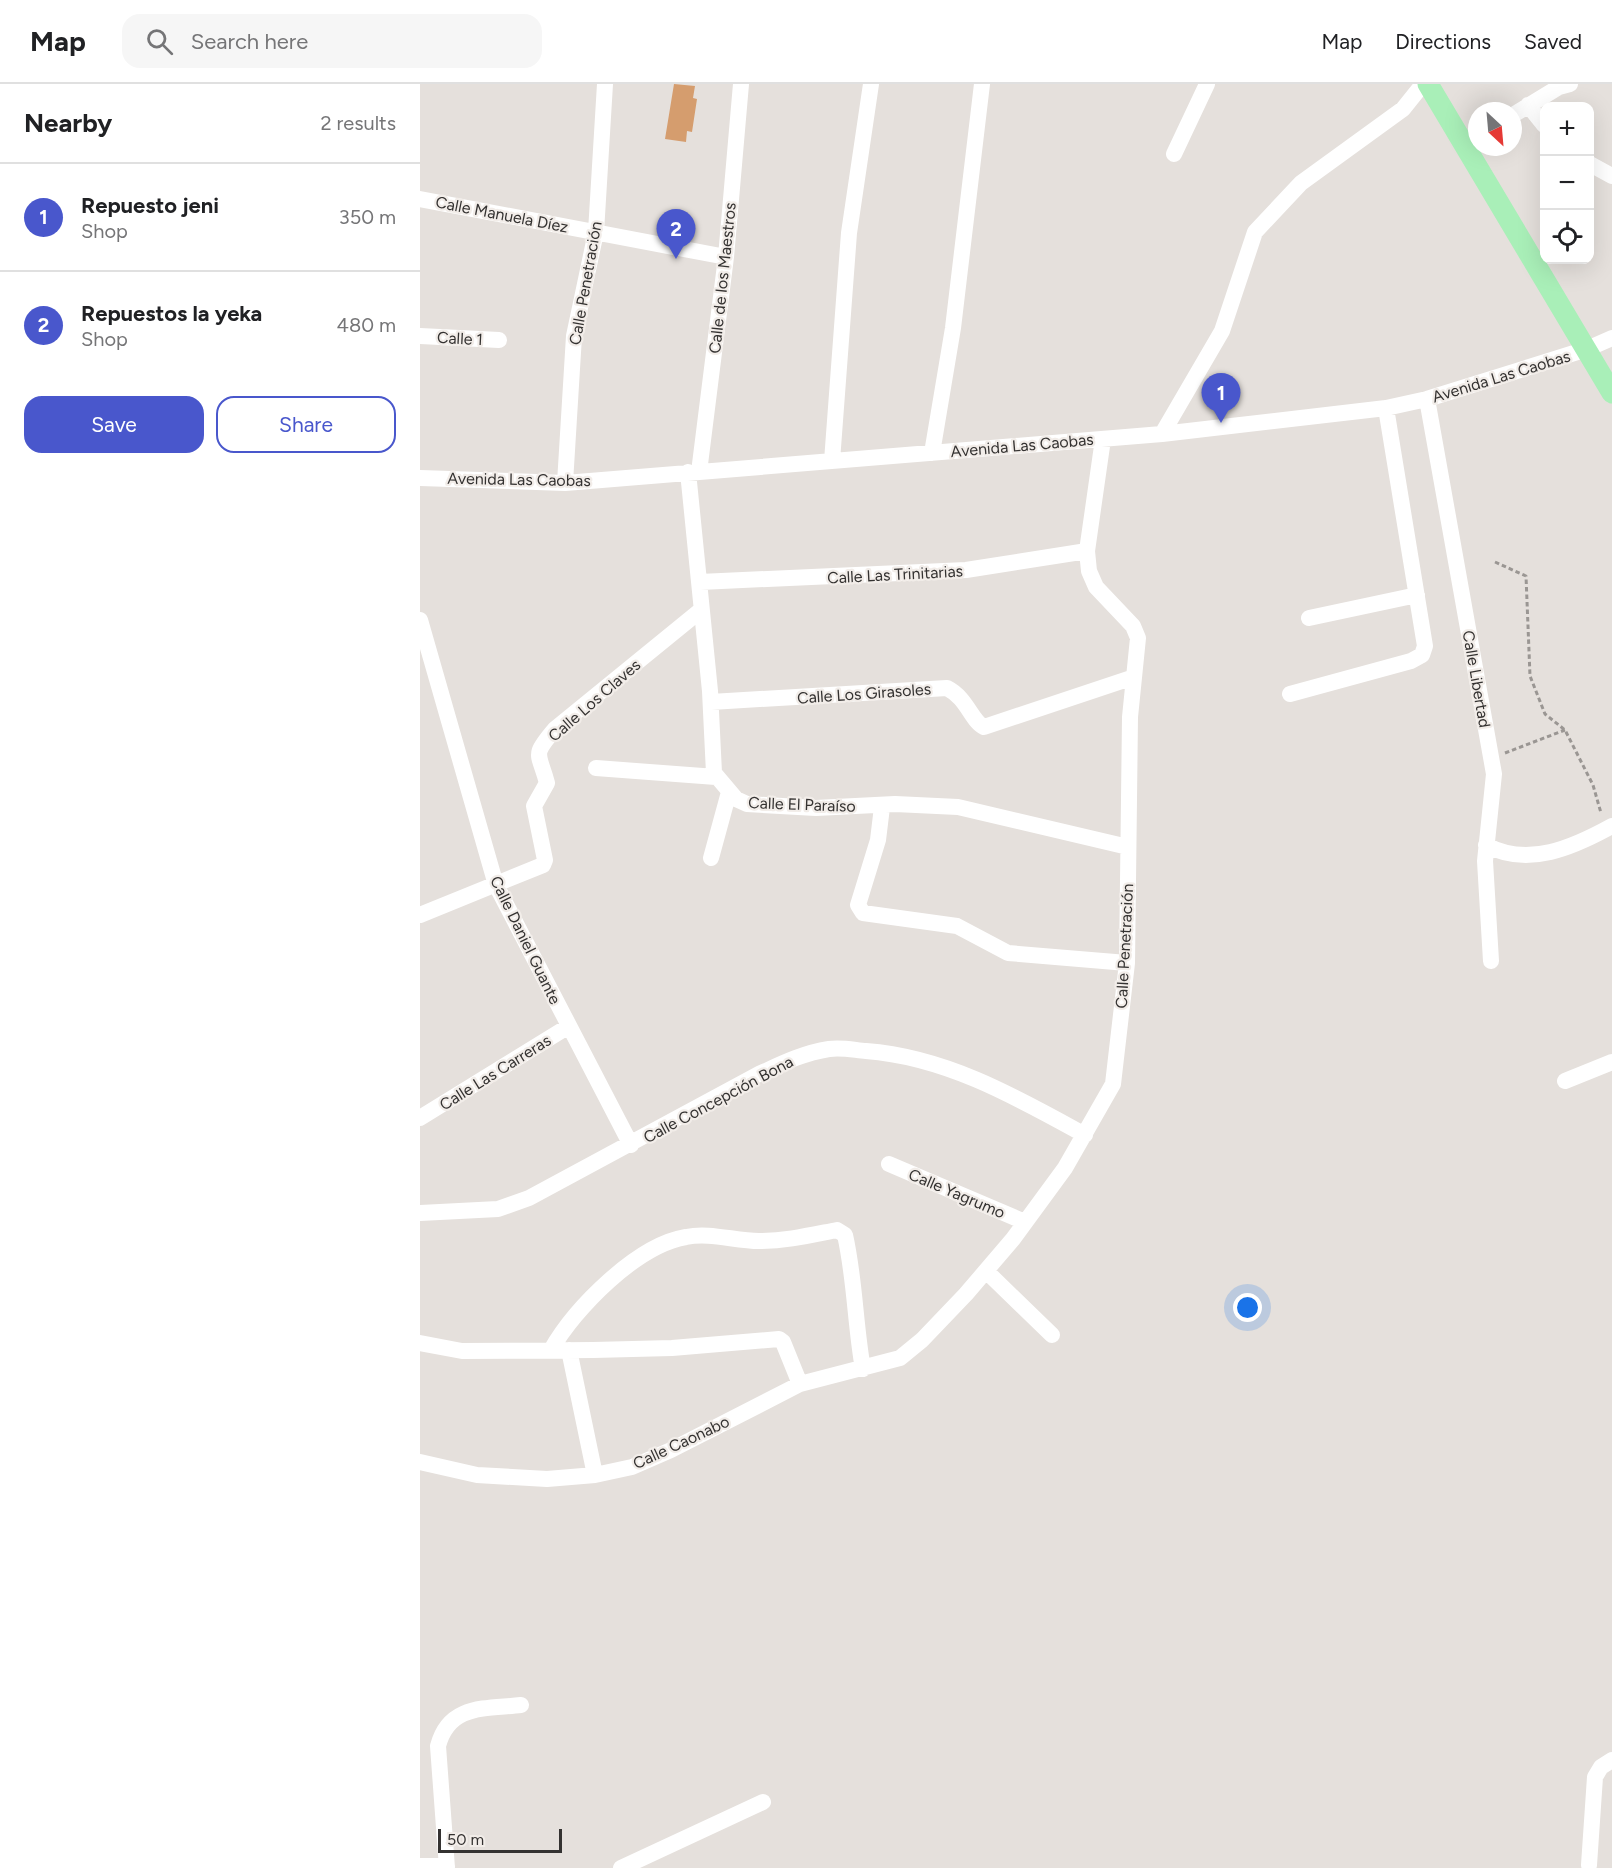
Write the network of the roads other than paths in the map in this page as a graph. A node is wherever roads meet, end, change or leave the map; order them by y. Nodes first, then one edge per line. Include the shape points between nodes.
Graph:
1 (605, 84) edge
2 (741, 84) edge
3 (871, 84) edge
4 (982, 84) edge
5 (1207, 84) edge
6 (1423, 84) edge
7 (1428, 84) edge
8 (1570, 84) edge
9 (1528, 105) junction
10 (1522, 109) edge
11 (1540, 119) edge
12 (1468, 139) edge
13 (1174, 154) dead end
14 (1479, 156) edge
15 (1594, 167) edge
16 (1612, 176) edge
17 (420, 199) edge
18 (596, 232) junction
19 (726, 258) junction
20 (420, 336) edge
21 (1612, 338) edge
22 (499, 340) dead end
23 (1587, 349) junction
24 (1612, 393) edge
25 (1427, 399) junction
26 (1386, 408) junction
27 (1162, 434) junction
28 (1103, 439) junction
29 (932, 453) junction
30 (832, 461) junction
31 (694, 472) junction
32 (420, 478) edge
33 (565, 483) junction
34 (1087, 551) junction
35 (700, 582) junction
36 (1417, 595) junction
37 (701, 610) junction
38 (1309, 618) dead end
39 (420, 620) edge
40 (1134, 677) junction
41 (1290, 694) dead end
42 (711, 702) junction
43 (596, 768) dead end
44 (716, 777) junction
45 (729, 792) junction
46 (882, 807) junction
47 (1612, 825) edge
48 (1486, 845) junction
49 (1128, 847) junction
50 (711, 858) dead end
51 (496, 885) junction
52 (420, 915) edge
53 (1491, 961) dead end
54 (1127, 963) junction
55 (569, 1026) junction
56 (1612, 1062) edge
57 (1565, 1081) dead end
58 (420, 1118) edge
59 (1085, 1135) junction
60 (631, 1145) junction
61 (889, 1164) dead end
62 (420, 1213) edge
63 (1026, 1222) junction
64 (986, 1271) junction
65 (1052, 1335) dead end
66 (420, 1343) edge
67 (560, 1350) junction
68 (863, 1369) junction
69 (800, 1384) junction
70 (420, 1462) edge
71 (595, 1475) junction
72 (521, 1705) dead end
73 (1612, 1760) edge
74 (763, 1802) dead end
75 (1589, 1865) dead end
76 (420, 1866) edge
77 (447, 1867) edge
78 (621, 1868) edge

1 - 18 street, Calle Penetración
2 - 19 street, Calle de los Maestros
3 - 30 street via 849,232
4 - 29 street via 953,328
5 - 13 street
6 - 27 street via 1403,109 1301,183 1255,232 1222,331
7 - 12 main road
8 - 9 street
9 - 10 street
9 - 11 street
14 - 23 main road
15 - 16 street
17 - 18 street, Calle Manuela Díez
18 - 19 street, Calle Manuela Díez
18 - 33 street, Calle Penetración via 574,336
19 - 31 street, Calle de los Maestros
20 - 22 street, Calle 1
21 - 23 street, Avenida Las Caobas
23 - 24 main road
23 - 25 street, Avenida Las Caobas
25 - 26 street, Avenida Las Caobas
25 - 48 street, Calle Libertad via 1494,774
26 - 27 street, Avenida Las Caobas
26 - 36 street
27 - 28 street, Avenida Las Caobas
28 - 29 street, Avenida Las Caobas
28 - 34 street, Calle Penetración
29 - 30 street, Avenida Las Caobas
30 - 31 street, Avenida Las Caobas
31 - 33 street, Avenida Las Caobas
31 - 35 street
32 - 33 street, Avenida Las Caobas
34 - 35 street, Calle Las Trinitarias via 966,570
34 - 40 street, Calle Penetración via 1096,587 1136,632
35 - 37 street
36 - 38 street
36 - 41 street via 1425,646 1422,655
37 - 42 street
37 - 51 street, Calle Los Claves via 547,738 537,758 547,783 534,806 545,860 539,868
39 - 51 street, Calle Daniel Guante
40 - 42 street, Calle Los Girasoles via 984,727 960,696 947,688
40 - 49 street, Calle Penetración
42 - 44 street
43 - 44 street
44 - 45 street, Calle El Paraíso
45 - 46 street, Calle El Paraíso via 747,804
45 - 50 street
46 - 49 street, Calle El Paraíso via 958,807
46 - 54 street via 878,840 858,905 863,913 957,926 1008,953
47 - 48 street via 1574,846 1556,851 1515,856
48 - 53 street, Calle Libertad
49 - 54 street, Calle Penetración
51 - 52 street
51 - 55 street, Calle Daniel Guante
54 - 59 street, Calle Penetración via 1115,1078
55 - 58 street, Calle Las Carreras
55 - 60 street, Calle Daniel Guante
56 - 57 street
59 - 60 street, Calle Concepción Bona via 1004,1090 971,1077 918,1059 833,1048 795,1058 757,1075
59 - 63 street, Calle Penetración
60 - 62 street, Calle Concepción Bona via 529,1198 498,1209
61 - 63 street, Calle Yagrumo
63 - 64 street, Calle Penetración
64 - 65 street
64 - 68 street, Calle Penetración via 908,1352
66 - 67 street via 462,1351
67 - 68 street via 581,1310 645,1254 672,1241 702,1236 777,1240 837,1230 845,1235 851,1262
67 - 69 street via 672,1348 779,1339
67 - 71 street
68 - 69 street, Calle Caonabo
69 - 71 street, Calle Caonabo via 671,1450 632,1467
70 - 71 street, Calle Caonabo via 477,1475 546,1479
72 - 77 street via 470,1711 453,1717 442,1729 438,1746
73 - 75 street via 1595,1777
74 - 78 street
76 - 77 street

